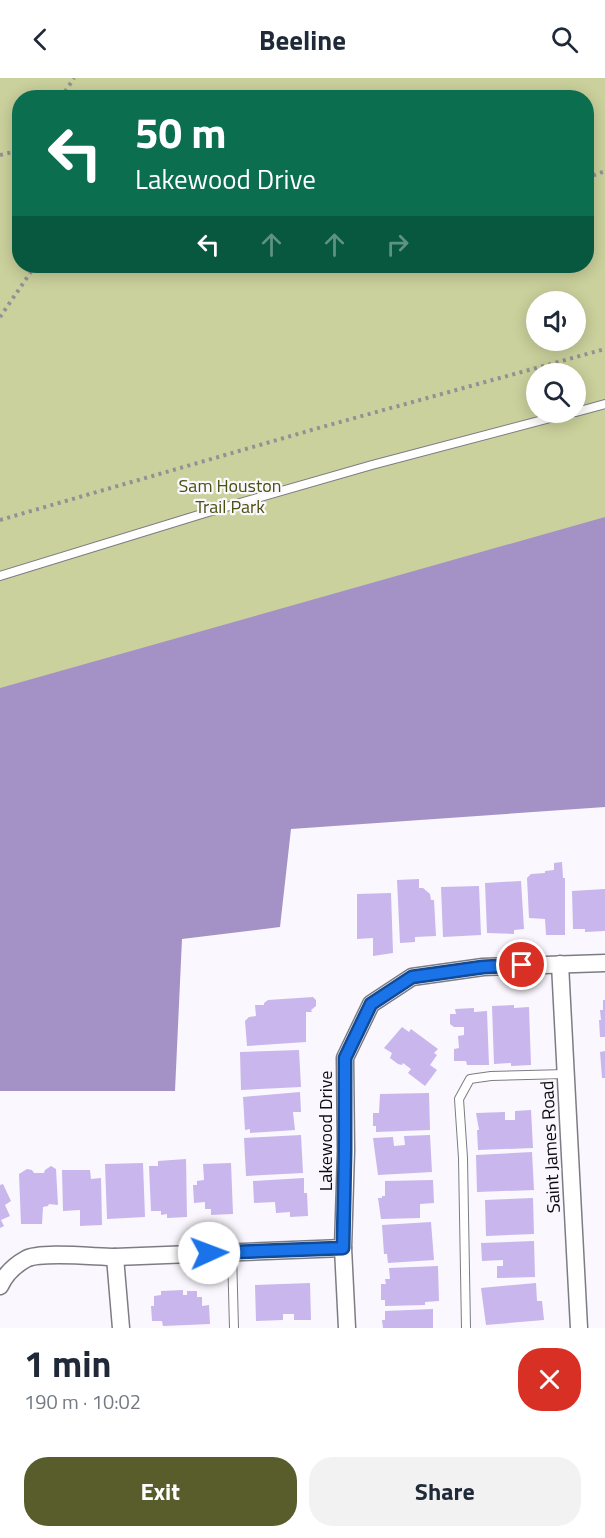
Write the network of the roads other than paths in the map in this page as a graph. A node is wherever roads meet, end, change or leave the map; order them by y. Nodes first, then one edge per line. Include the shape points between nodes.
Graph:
1 (605, 404) edge
2 (586, 409) edge
3 (532, 423) edge
4 (0, 576) edge
5 (605, 963) edge
6 (560, 964) junction
7 (566, 1074) junction
8 (343, 1248) junction
9 (232, 1252) junction
10 (115, 1257) junction
11 (0, 1286) edge
12 (122, 1328) edge
13 (234, 1328) edge
14 (347, 1328) edge
15 (466, 1328) edge
16 (579, 1328) edge

1 - 2 lane
3 - 4 lane via 361,468
5 - 6 street, Lakewood Drive
6 - 7 street, Saint James Road
6 - 8 street, Lakewood Drive via 483,967 412,977 371,1004 345,1058
7 - 15 lane via 470,1079 459,1099
7 - 16 street, Saint James Road
8 - 9 street
8 - 14 street, Lakewood Drive
9 - 10 street
9 - 13 lane
10 - 11 street via 27,1258 5,1276
10 - 12 street

